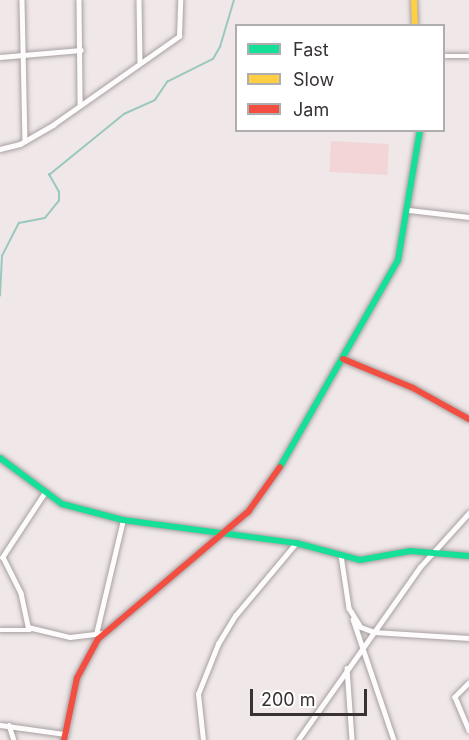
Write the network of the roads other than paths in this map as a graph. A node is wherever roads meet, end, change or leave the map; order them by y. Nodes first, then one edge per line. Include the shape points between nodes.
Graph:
1 (22, 0) edge
2 (79, 0) edge
3 (138, 0) edge
4 (180, 0) edge
5 (414, 0) edge
6 (415, 24) edge
7 (81, 50) junction
8 (23, 55) junction
9 (445, 56) edge
10 (469, 56) edge
11 (0, 57) edge
12 (140, 62) junction
13 (80, 104) junction
14 (420, 132) edge
15 (25, 141) junction
16 (0, 149) edge
17 (409, 210) junction
18 (469, 218) edge
19 (343, 359) junction
20 (469, 419) edge
21 (0, 458) edge
22 (45, 493) junction
23 (469, 513) edge
24 (123, 520) junction
25 (223, 536) junction
26 (296, 543) junction
27 (430, 554) junction
28 (341, 555) junction
29 (469, 556) edge
30 (353, 619) junction
31 (0, 630) edge
32 (30, 630) junction
33 (374, 632) junction
34 (100, 634) junction
35 (469, 638) edge
36 (360, 648) junction
37 (347, 668) junction
38 (469, 683) edge
39 (11, 724) junction
40 (0, 725) edge
41 (469, 730) edge
42 (64, 737) edge
43 (14, 740) edge
44 (203, 740) edge
45 (298, 740) edge
46 (352, 740) edge
47 (394, 740) edge

1 - 8 street
2 - 7 street
3 - 12 street
4 - 12 street via 179,36
5 - 6 main road
7 - 8 street
7 - 13 street
8 - 11 street
8 - 15 street
9 - 10 street
12 - 13 street
13 - 15 street
14 - 17 main road
15 - 16 street
17 - 18 street
17 - 19 main road via 398,260
19 - 20 main road via 423,392
19 - 25 main road via 265,491
21 - 22 main road
22 - 24 main road via 72,508
22 - 32 street via 3,557 21,593
23 - 27 street
24 - 25 main road
24 - 34 street
25 - 26 main road
25 - 34 main road
26 - 28 main road
26 - 44 street via 235,616 218,644 198,694
27 - 28 main road via 410,551 365,560
27 - 29 main road
27 - 33 street
28 - 30 street
30 - 33 street
30 - 36 street
31 - 32 street
32 - 34 street via 70,637
33 - 35 street
33 - 36 street
34 - 42 main road via 77,678
36 - 37 street
36 - 47 street
37 - 45 street
37 - 46 street
38 - 41 street via 455,697
39 - 40 street
39 - 42 street
39 - 43 street

